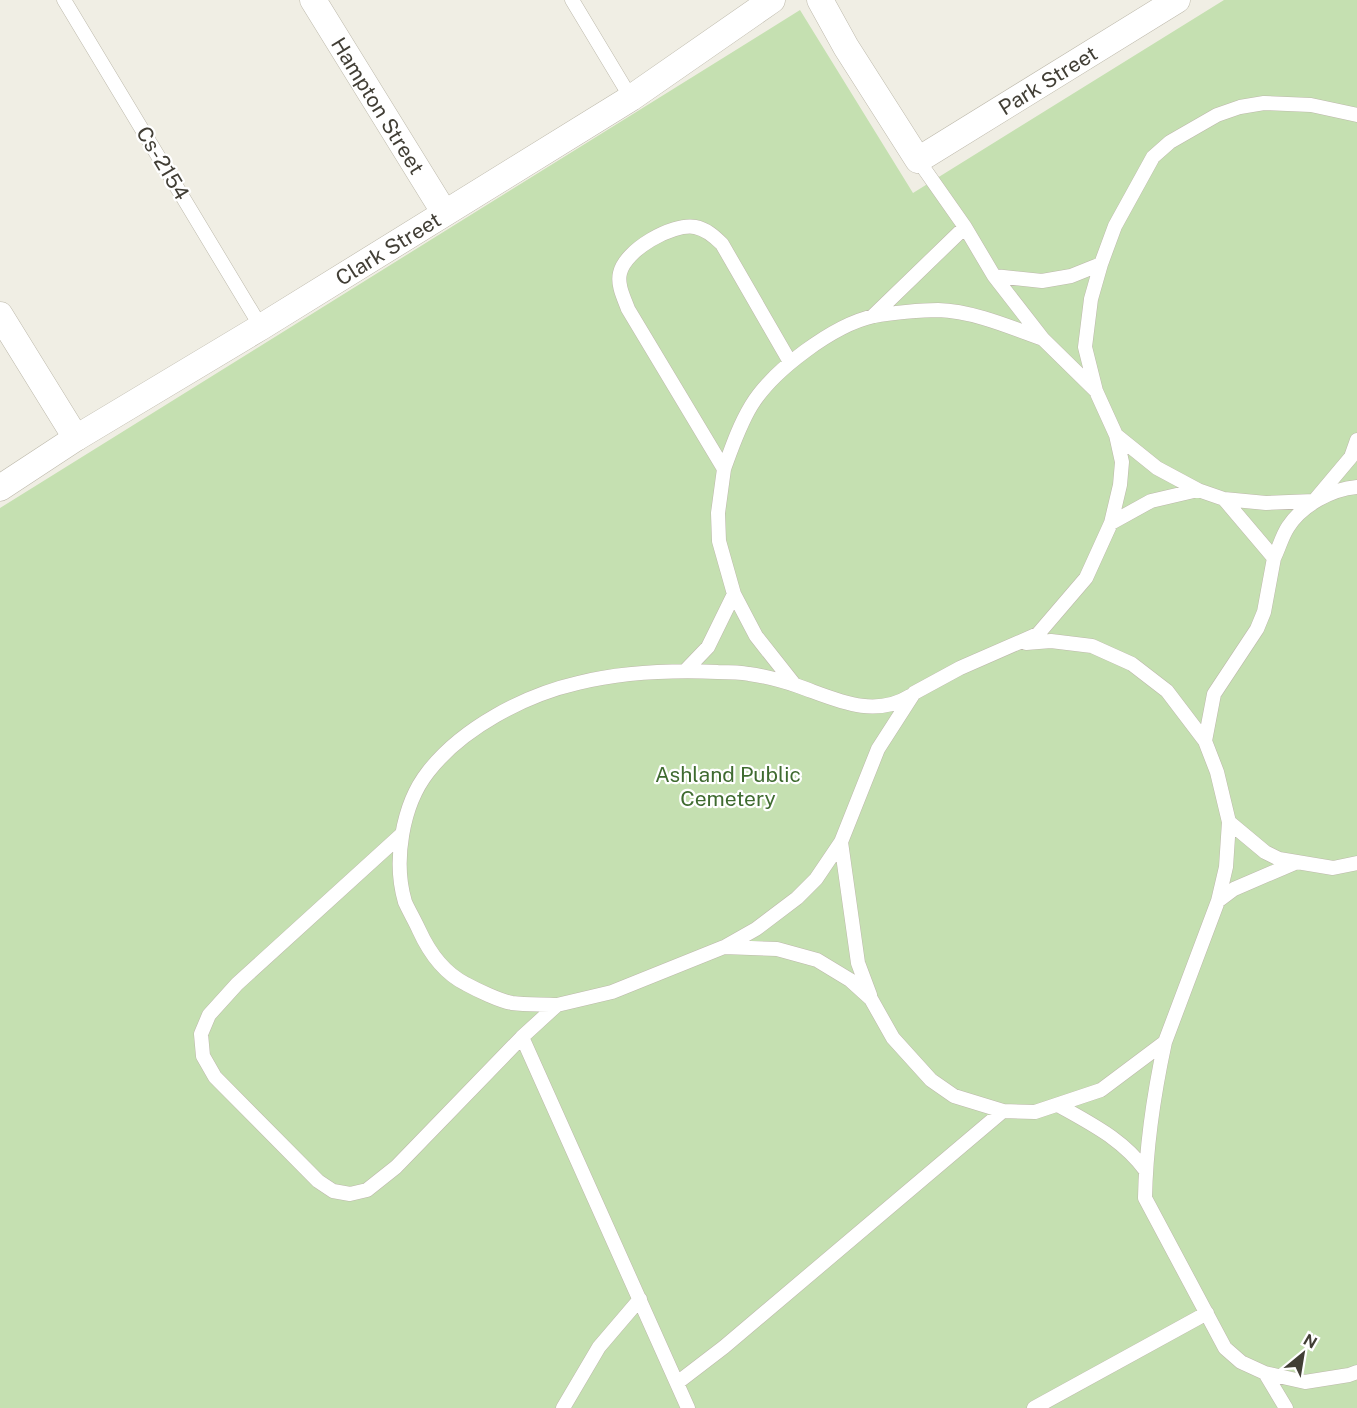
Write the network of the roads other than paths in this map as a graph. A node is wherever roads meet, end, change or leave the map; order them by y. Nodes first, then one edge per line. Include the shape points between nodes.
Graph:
1 (64, 0) edge
2 (313, 0) edge
3 (572, 0) edge
4 (772, 0) edge
5 (820, 0) edge
6 (1177, 0) edge
7 (631, 98) junction
8 (1357, 115) edge
9 (918, 160) junction
10 (444, 212) junction
11 (965, 227) junction
12 (1101, 264) junction
13 (994, 276) junction
14 (0, 315) edge
15 (873, 316) junction
16 (261, 327) junction
17 (1043, 339) junction
18 (790, 362) junction
19 (1096, 391) junction
20 (1116, 435) junction
21 (76, 438) junction
22 (1357, 440) edge
23 (724, 469) junction
24 (1357, 487) edge
25 (0, 488) edge
26 (1198, 490) junction
27 (1224, 499) junction
28 (1314, 501) junction
29 (1111, 523) junction
30 (1275, 558) junction
31 (734, 594) junction
32 (1018, 643) junction
33 (685, 671) junction
34 (794, 684) junction
35 (914, 693) junction
36 (1205, 741) junction
37 (1229, 822) junction
38 (402, 834) junction
39 (841, 842) junction
40 (1297, 862) junction
41 (1357, 863) edge
42 (1218, 902) junction
43 (724, 946) junction
44 (871, 999) junction
45 (558, 1005) junction
46 (522, 1037) junction
47 (1165, 1042) junction
48 (1058, 1105) junction
49 (1003, 1111) junction
50 (1146, 1171) junction
51 (640, 1299) junction
52 (1207, 1312) junction
53 (1357, 1372) edge
54 (1265, 1373) junction
55 (677, 1383) junction
56 (1279, 1404) edge
57 (563, 1408) edge
58 (688, 1408) edge
59 (1034, 1408) edge

1 - 16 lane, Cs-2154
2 - 10 street, Hampton Street
3 - 7 lane
4 - 7 street, Clark Street
5 - 9 street
6 - 9 street, Park Street
7 - 10 street, Clark Street
8 - 12 lane via 1311,105 1240,107 1217,115 1170,142 1153,157 1115,226
9 - 11 lane
10 - 16 street, Clark Street
11 - 13 lane
11 - 15 lane
12 - 13 lane via 1071,276 1042,281
12 - 19 lane via 1091,299 1085,347
13 - 17 lane
14 - 21 street
15 - 17 lane via 938,310 988,319
15 - 18 lane via 831,334
16 - 21 street, Clark Street
17 - 19 lane
18 - 23 lane via 752,404
18 - 23 lane via 722,244 710,232 679,227 649,240 624,261 619,275 628,309
19 - 20 lane
20 - 26 lane via 1157,468
20 - 29 lane via 1122,462
21 - 25 street, Clark Street
22 - 28 lane via 1352,457
23 - 31 lane via 719,541
24 - 28 lane via 1343,488
26 - 27 lane
26 - 29 lane via 1151,501
27 - 28 lane via 1266,503
27 - 30 lane
28 - 30 lane via 1288,526
29 - 32 lane via 1086,578 1038,634
30 - 36 lane via 1264,612 1214,694
31 - 33 lane via 708,647
31 - 34 lane via 756,636
32 - 35 lane
32 - 36 lane via 1052,641 1092,646 1132,664 1167,691
33 - 34 lane via 748,673
33 - 38 lane via 578,683 494,716 446,751 427,773 412,797
34 - 35 lane via 850,704 873,707 897,704
35 - 39 lane via 878,749
36 - 37 lane
37 - 40 lane via 1265,852
37 - 42 lane via 1226,867
38 - 45 lane via 400,876 406,902 428,948 444,968 464,984 511,1003
38 - 46 lane via 237,984 209,1015 201,1034 203,1056 214,1077 318,1181 333,1191 350,1194 367,1190 396,1167
39 - 43 lane via 816,879 797,898 756,929
39 - 44 lane via 858,963
40 - 41 lane via 1333,868
40 - 42 lane via 1234,889
42 - 47 lane
43 - 44 lane via 777,949 817,960 850,980
43 - 45 lane via 612,992
44 - 49 lane via 893,1038 931,1080 954,1096
45 - 46 lane
46 - 51 lane
47 - 48 lane via 1101,1090
47 - 50 lane
48 - 49 lane via 1035,1112
48 - 50 lane via 1112,1135
49 - 55 lane
50 - 52 lane via 1145,1197
51 - 55 lane
51 - 57 lane via 599,1347
52 - 54 lane via 1226,1348 1241,1362
52 - 59 lane
53 - 54 lane via 1305,1382
54 - 56 lane
55 - 58 lane

